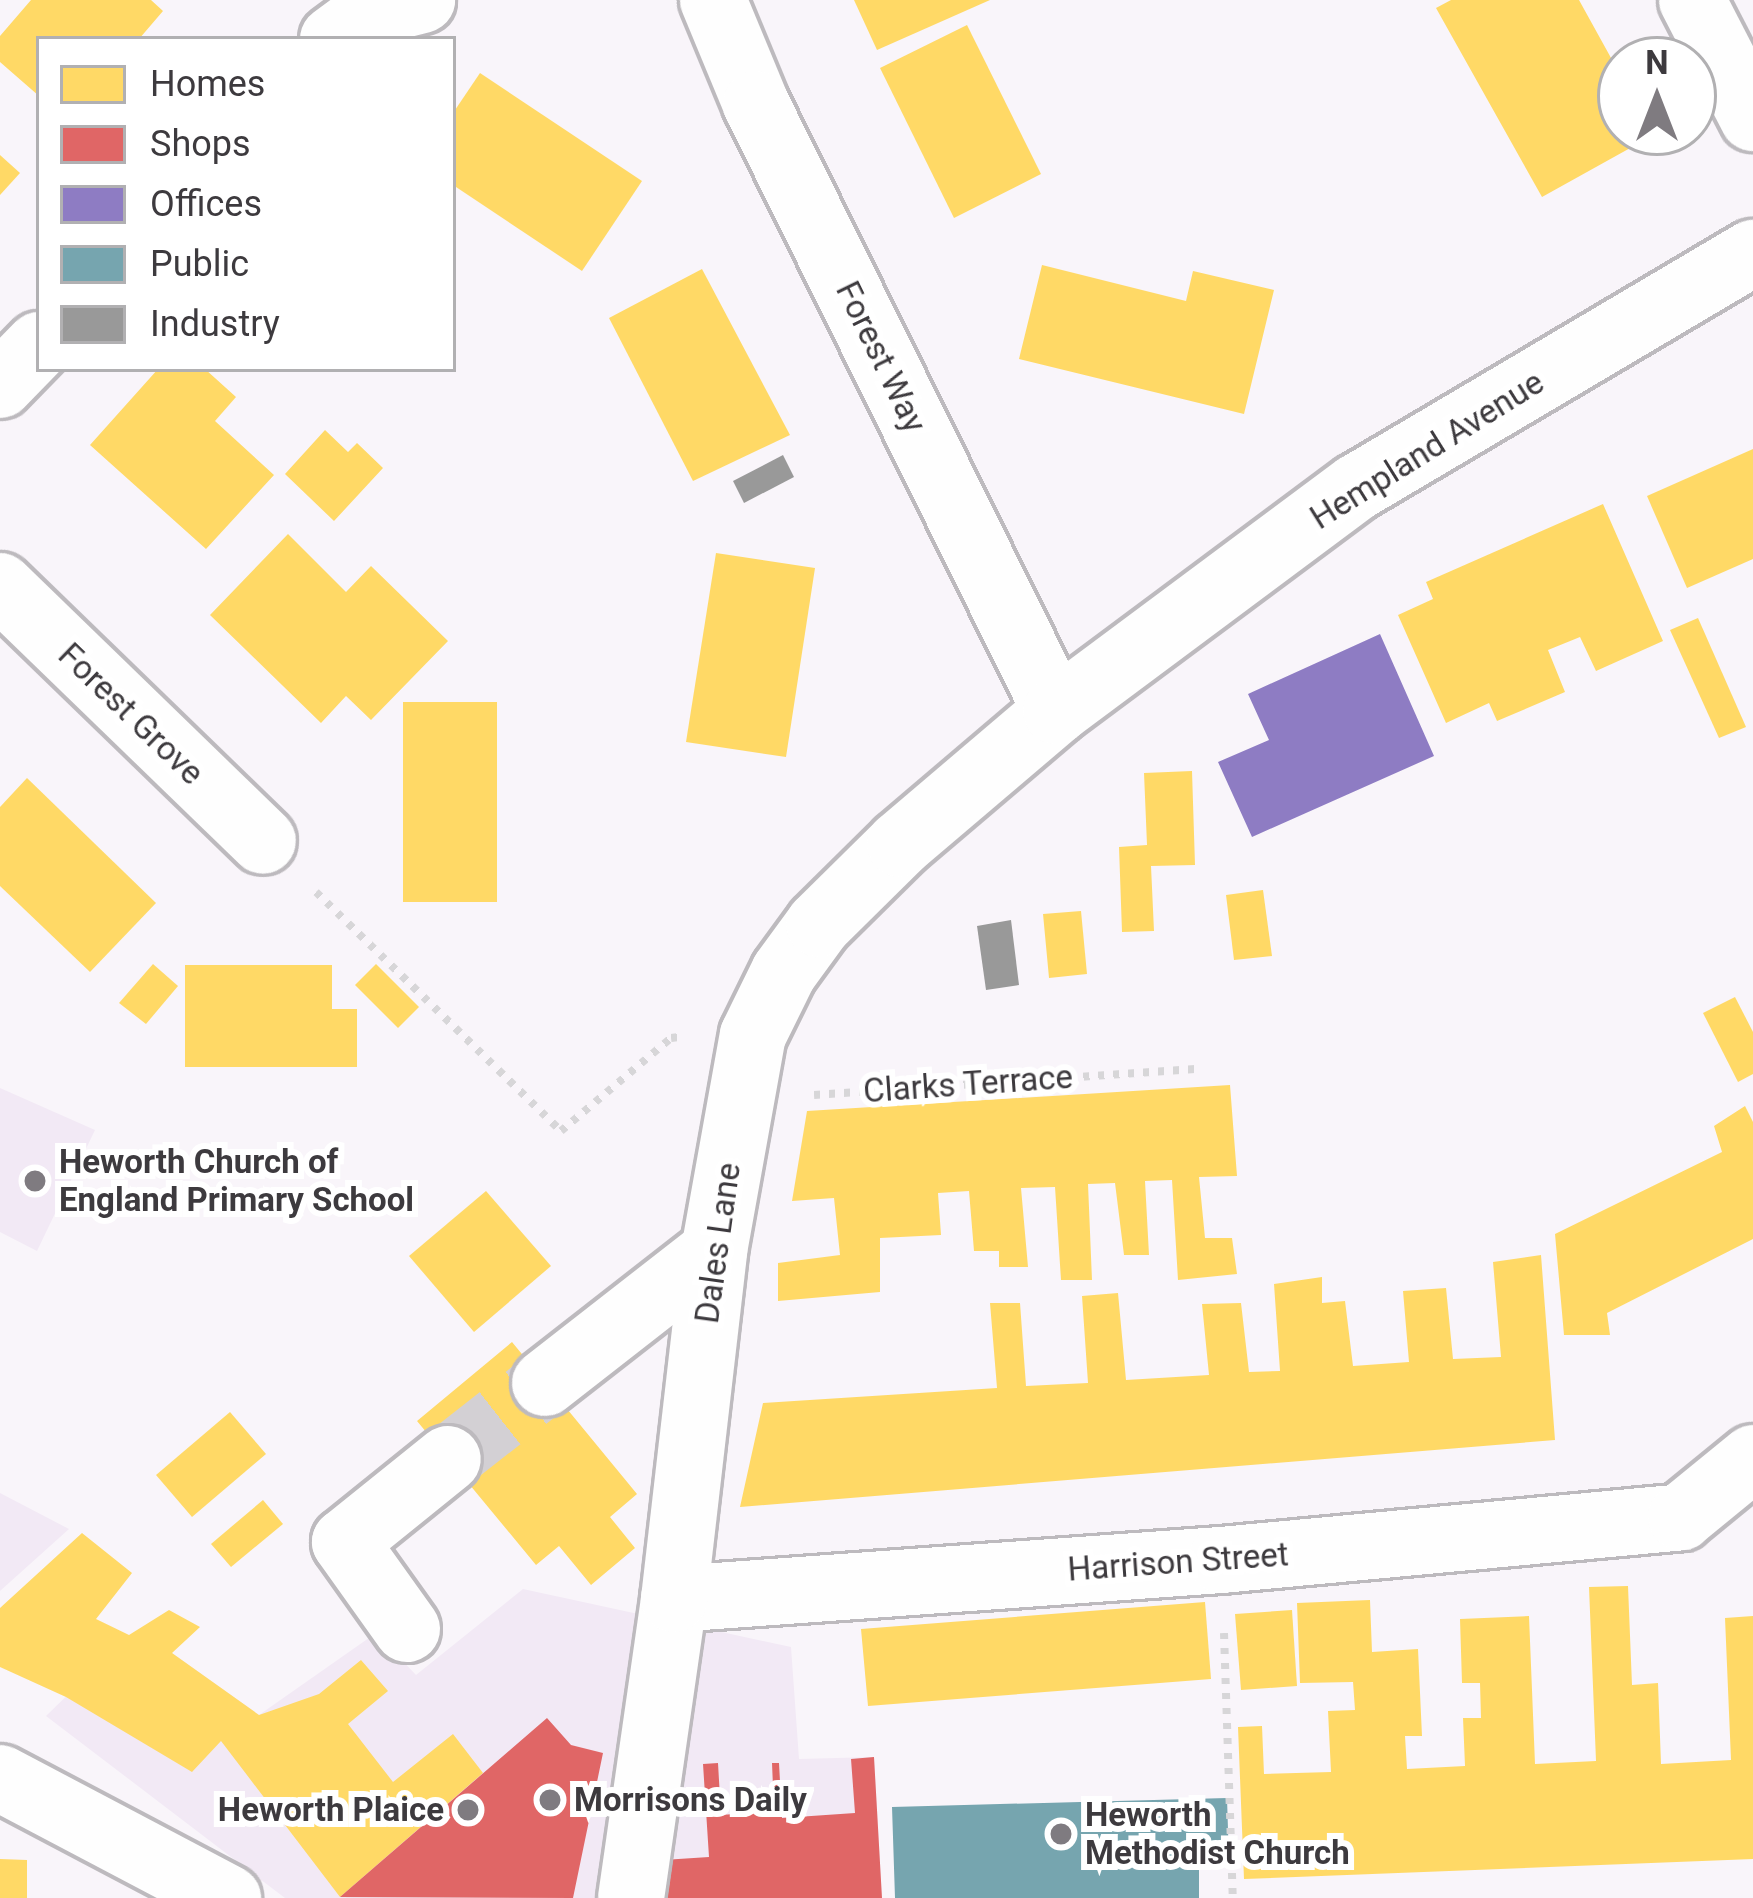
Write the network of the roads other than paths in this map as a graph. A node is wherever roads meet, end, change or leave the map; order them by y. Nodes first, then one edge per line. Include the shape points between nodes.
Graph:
1 (422, 0) edge
2 (713, 0) edge
3 (1692, 0) edge
4 (337, 36) edge
5 (1753, 118) edge
6 (1753, 253) edge
7 (36, 348) edge
8 (0, 385) edge
9 (0, 586) edge
10 (1056, 711) junction
11 (263, 841) road end
12 (714, 1251) junction
13 (545, 1383) tunnel mouth
14 (1753, 1458) edge
15 (448, 1460) tunnel mouth
16 (674, 1599) junction
17 (407, 1629) dead end
18 (0, 1778) edge
19 (228, 1898) edge
20 (631, 1898) edge

1 - 4 street via 367,14
2 - 10 street, Forest Way via 756,104
3 - 5 street
6 - 10 street, Hempland Avenue via 1357,487
7 - 8 street
9 - 11 street, Forest Grove
10 - 12 street, Dales Lane via 900,844 819,924 784,972 752,1035
12 - 13 street
12 - 16 street, Dales Lane
14 - 16 street, Harrison Street via 1681,1517
15 - 17 street via 344,1542
16 - 20 street, Dales Lane
18 - 19 street

